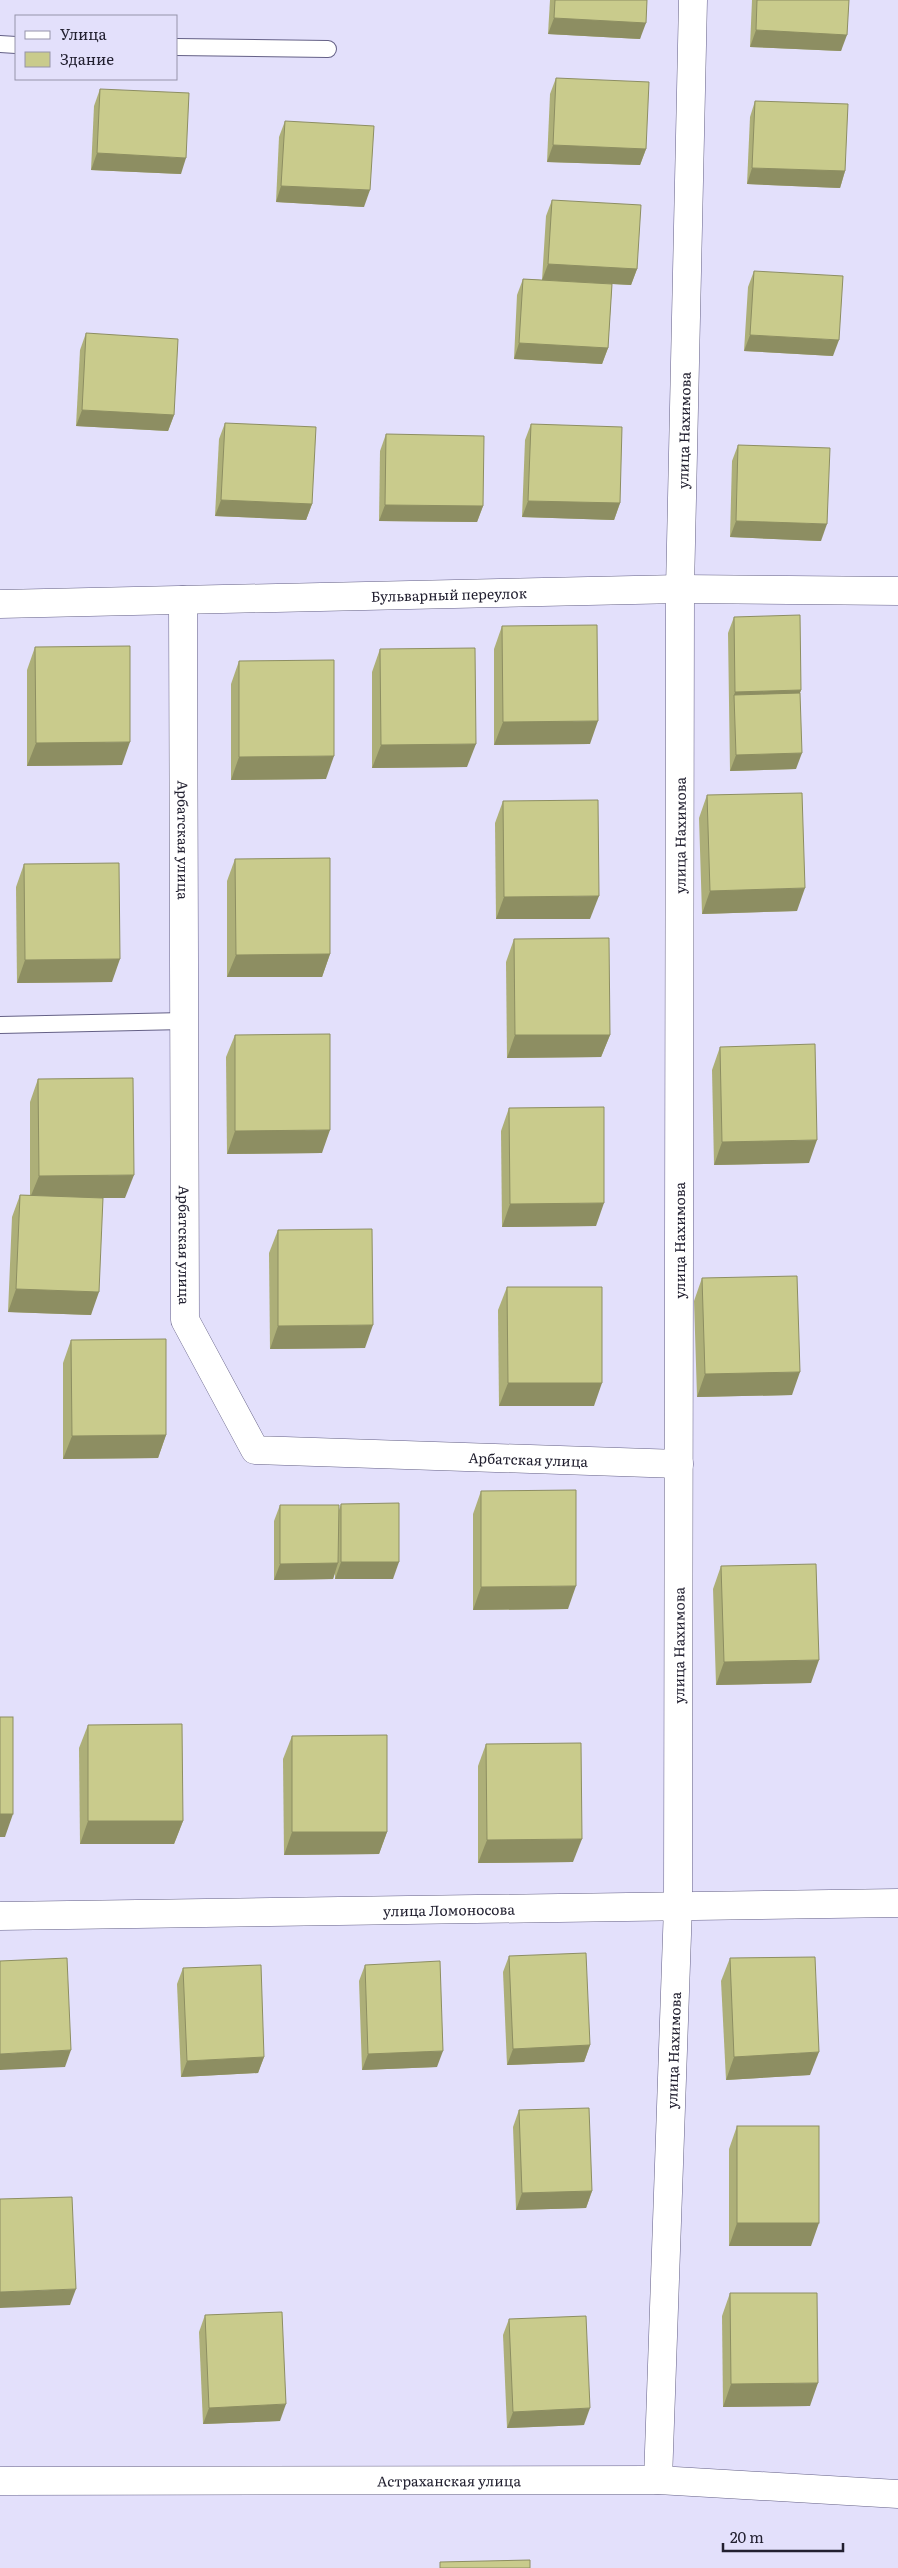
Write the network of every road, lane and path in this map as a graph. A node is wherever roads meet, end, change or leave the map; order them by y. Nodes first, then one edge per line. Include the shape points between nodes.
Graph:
1 (693, 0) edge
2 (0, 44) edge
3 (15, 45) edge
4 (178, 47) edge
5 (328, 49) dead end
6 (680, 589) junction
7 (898, 591) edge
8 (183, 600) junction
9 (0, 604) edge
10 (184, 1021) junction
11 (0, 1025) edge
12 (679, 1464) junction
13 (898, 1903) edge
14 (678, 1906) junction
15 (0, 1916) edge
16 (658, 2480) junction
17 (0, 2481) edge
18 (898, 2494) edge

1 - 6 street, улица Нахимова
2 - 3 lane
4 - 5 lane
6 - 7 street, Бульварный переулок
6 - 8 street, Бульварный переулок
6 - 12 street, улица Нахимова
8 - 9 street, Бульварный переулок
8 - 10 street, Арбатская улица
10 - 11 lane
10 - 12 street, Арбатская улица via 185,1320 255,1450
12 - 14 street, улица Нахимова
13 - 14 street, улица Ломоносова
14 - 15 street, улица Ломоносова
14 - 16 street, улица Нахимова
16 - 17 street, Астраханская улица
16 - 18 street, Астраханская улица

